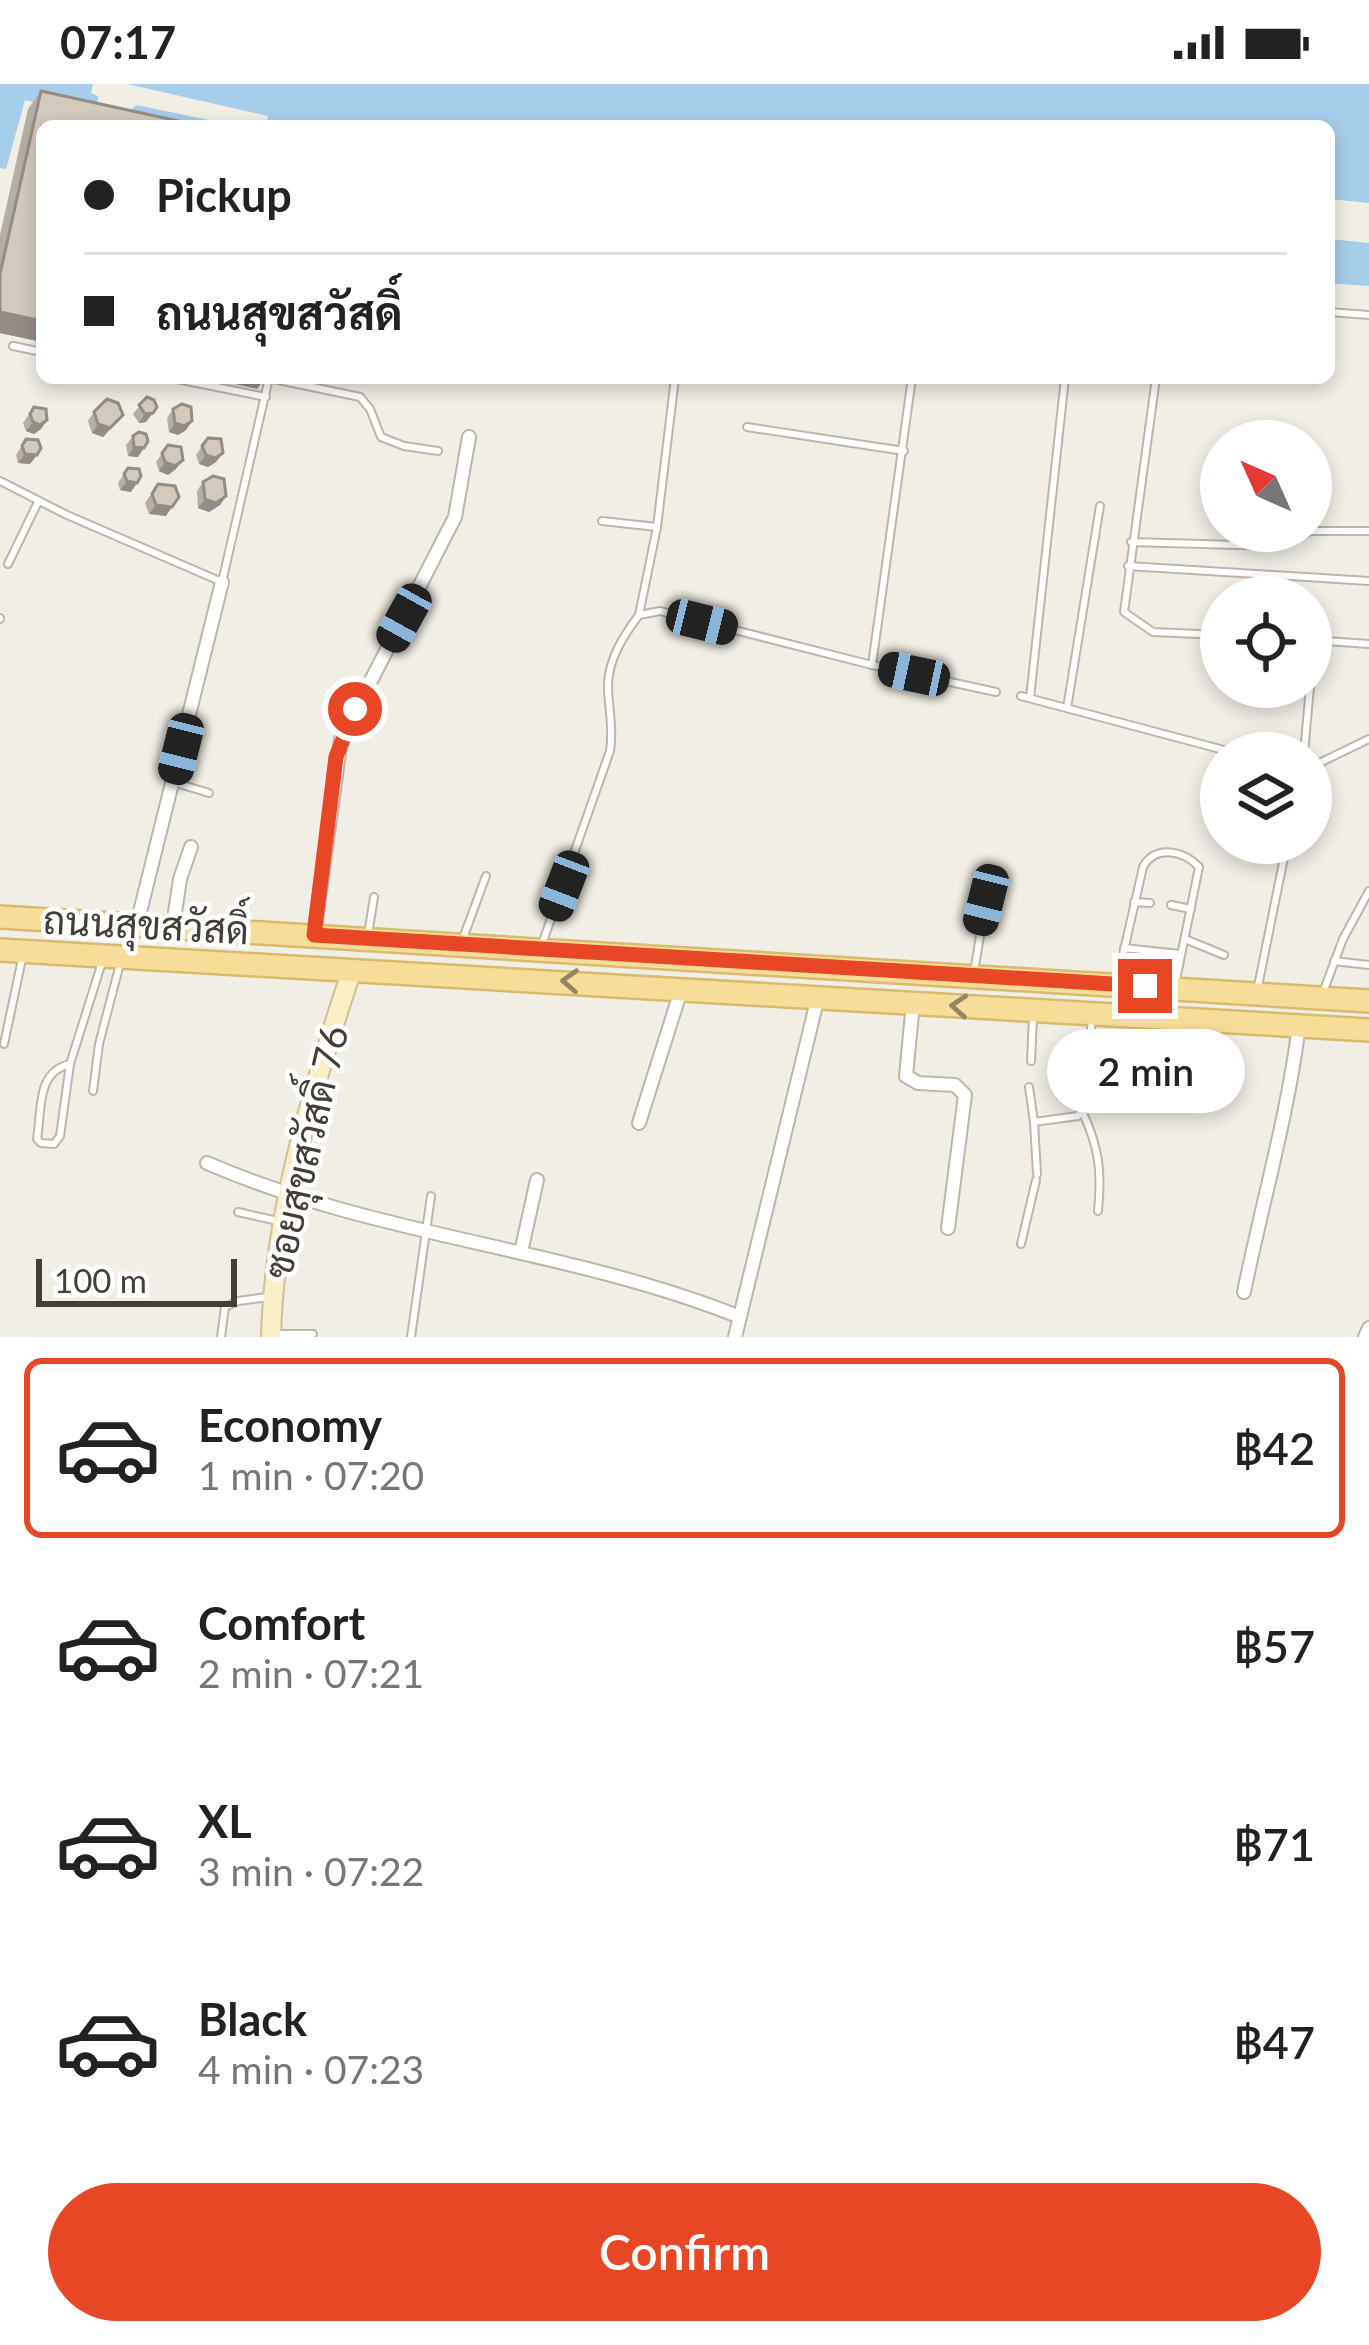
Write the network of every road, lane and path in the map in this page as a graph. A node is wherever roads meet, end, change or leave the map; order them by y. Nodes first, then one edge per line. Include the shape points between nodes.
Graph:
1 (1335, 312) edge
2 (1369, 315) edge
3 (13, 346) dead end
4 (36, 351) edge
5 (202, 384) edge
6 (268, 384) edge
7 (298, 384) edge
8 (675, 384) edge
9 (911, 384) edge
10 (1064, 384) edge
11 (1155, 384) edge
12 (266, 397) junction
13 (747, 427) dead end
14 (469, 437) dead end
15 (439, 451) dead end
16 (904, 451) junction
17 (0, 481) edge
18 (39, 501) junction
19 (1100, 506) dead end
20 (602, 520) dead end
21 (657, 527) junction
22 (1332, 531) edge
23 (1369, 531) edge
24 (1131, 542) junction
25 (1200, 544) edge
26 (8, 564) dead end
27 (1127, 566) junction
28 (1369, 581) edge
29 (222, 582) junction
30 (639, 614) junction
31 (1200, 634) edge
32 (1332, 641) edge
33 (1369, 644) edge
34 (872, 665) junction
35 (997, 692) dead end
36 (1067, 708) junction
37 (1369, 739) edge
38 (1200, 744) edge
39 (1332, 757) edge
40 (173, 782) junction
41 (209, 793) dead end
42 (191, 847) dead end
43 (1283, 864) edge
44 (486, 876) dead end
45 (1369, 891) edge
46 (374, 897) dead end
47 (986, 900) dead end
48 (1134, 902) junction
49 (1150, 903) dead end
50 (1171, 905) dead end
51 (1192, 910) junction
52 (0, 917) edge
53 (136, 924) junction
54 (173, 926) junction
55 (314, 935) junction
56 (367, 938) junction
57 (1185, 939) junction
58 (461, 945) junction
59 (1124, 948) junction
60 (0, 950) edge
61 (540, 950) junction
62 (24, 951) junction
63 (1181, 954) junction
64 (113, 956) junction
65 (1224, 956) dead end
66 (1334, 962) junction
67 (1369, 965) edge
68 (352, 969) junction
69 (974, 975) junction
70 (1116, 984) junction
71 (682, 988) junction
72 (1174, 988) junction
73 (1256, 994) junction
74 (818, 997) junction
75 (1321, 998) junction
76 (1369, 1001) edge
77 (913, 1003) junction
78 (1033, 1011) junction
79 (1093, 1015) junction
80 (1299, 1025) junction
81 (1369, 1030) edge
82 (4, 1044) dead end
83 (1030, 1061) dead end
84 (70, 1064) junction
85 (1029, 1087) dead end
86 (93, 1091) dead end
87 (1082, 1111) junction
88 (1034, 1122) junction
89 (639, 1123) dead end
90 (207, 1163) dead end
91 (537, 1180) dead end
92 (290, 1196) junction
93 (431, 1196) dead end
94 (1098, 1211) dead end
95 (238, 1212) dead end
96 (285, 1222) junction
97 (948, 1228) dead end
98 (428, 1230) junction
99 (1021, 1244) dead end
100 (521, 1252) junction
101 (1244, 1292) dead end
102 (272, 1297) junction
103 (740, 1317) junction
104 (1369, 1328) edge
105 (313, 1334) edge
106 (271, 1336) edge
107 (221, 1337) edge
108 (411, 1337) edge
109 (735, 1337) edge
110 (1365, 1337) edge

1 - 2 lane
3 - 4 lane
5 - 12 lane
6 - 12 lane
7 - 15 lane via 360,397 381,437
8 - 21 lane
9 - 16 lane
10 - 36 lane via 1025,697
11 - 24 lane
12 - 29 lane
13 - 16 lane
14 - 55 street via 455,518 341,740
16 - 34 lane
17 - 18 lane
18 - 26 lane
18 - 29 lane
19 - 36 lane
20 - 21 lane
21 - 30 lane
22 - 23 lane
24 - 25 lane
24 - 27 lane
27 - 28 lane
27 - 31 lane via 1124,612 1133,621 1153,632
29 - 40 street
30 - 34 lane via 660,611
30 - 61 lane via 614,656 610,751
32 - 33 lane
34 - 35 lane
36 - 38 lane
37 - 39 lane
40 - 41 lane
40 - 53 street
42 - 54 street
43 - 73 lane
44 - 58 lane
45 - 66 lane
46 - 56 lane
47 - 69 lane
48 - 49 lane
48 - 51 lane via 1148,857 1180,854 1199,867
48 - 59 lane
50 - 51 lane
51 - 57 lane
52 - 53 main road, ถนนสุขสวัสดิ์
53 - 54 main road, ถนนสุขสวัสดิ์
54 - 55 main road, ถนนสุขสวัสดิ์
55 - 56 main road, ถนนสุขสวัสดิ์
56 - 58 main road, ถนนสุขสวัสดิ์
57 - 63 lane
57 - 65 lane
58 - 61 main road, ถนนสุขสวัสดิ์
59 - 63 lane
59 - 70 lane
60 - 62 main road, ถนนสุขสวัสดิ์
61 - 69 main road, ถนนสุขสวัสดิ์
62 - 64 main road, ถนนสุขสวัสดิ์
62 - 82 lane
63 - 72 lane
64 - 68 main road, ถนนสุขสวัสดิ์
64 - 84 lane
64 - 86 lane
66 - 67 lane
66 - 75 lane
71 -> 68 main road, ถนนสุขสวัสดิ์
68 - 92 street, ซอยสุขสวัสดิ์ 76
69 - 70 main road, ถนนสุขสวัสดิ์
70 - 72 main road, ถนนสุขสวัสดิ์
71 - 74 main road, ถนนสุขสวัสดิ์
71 - 89 street
72 - 73 main road, ถนนสุขสวัสดิ์
73 - 75 main road, ถนนสุขสวัสดิ์
74 - 77 main road, ถนนสุขสวัสดิ์
74 - 103 street
75 - 76 main road, ถนนสุขสวัสดิ์
78 -> 77 main road, ถนนสุขสวัสดิ์
77 - 97 street via 906,1076 955,1085 965,1095
78 - 79 main road, ถนนสุขสวัสดิ์
78 - 83 lane
79 - 80 main road, ถนนสุขสวัสดิ์
79 - 87 lane
80 - 81 main road, ถนนสุขสวัสดิ์
80 - 101 street
84 - 84 lane via 46,1080 41,1144 60,1136
85 - 88 lane
87 - 88 lane via 1070,1120
87 - 94 lane via 1102,1168
88 - 99 lane via 1036,1177
90 - 92 street
91 - 100 street
92 - 96 street, ซอยสุขสวัสดิ์ 76
92 - 98 street
93 - 98 lane
95 - 96 lane
96 - 102 street, ซอยสุขสวัสดิ์ 76
98 - 100 street
98 - 108 lane
100 - 103 street
102 - 106 street, ซอยสุขสวัสดิ์ 76
102 - 107 lane via 226,1307
103 - 109 street
104 - 110 street
105 - 106 lane

